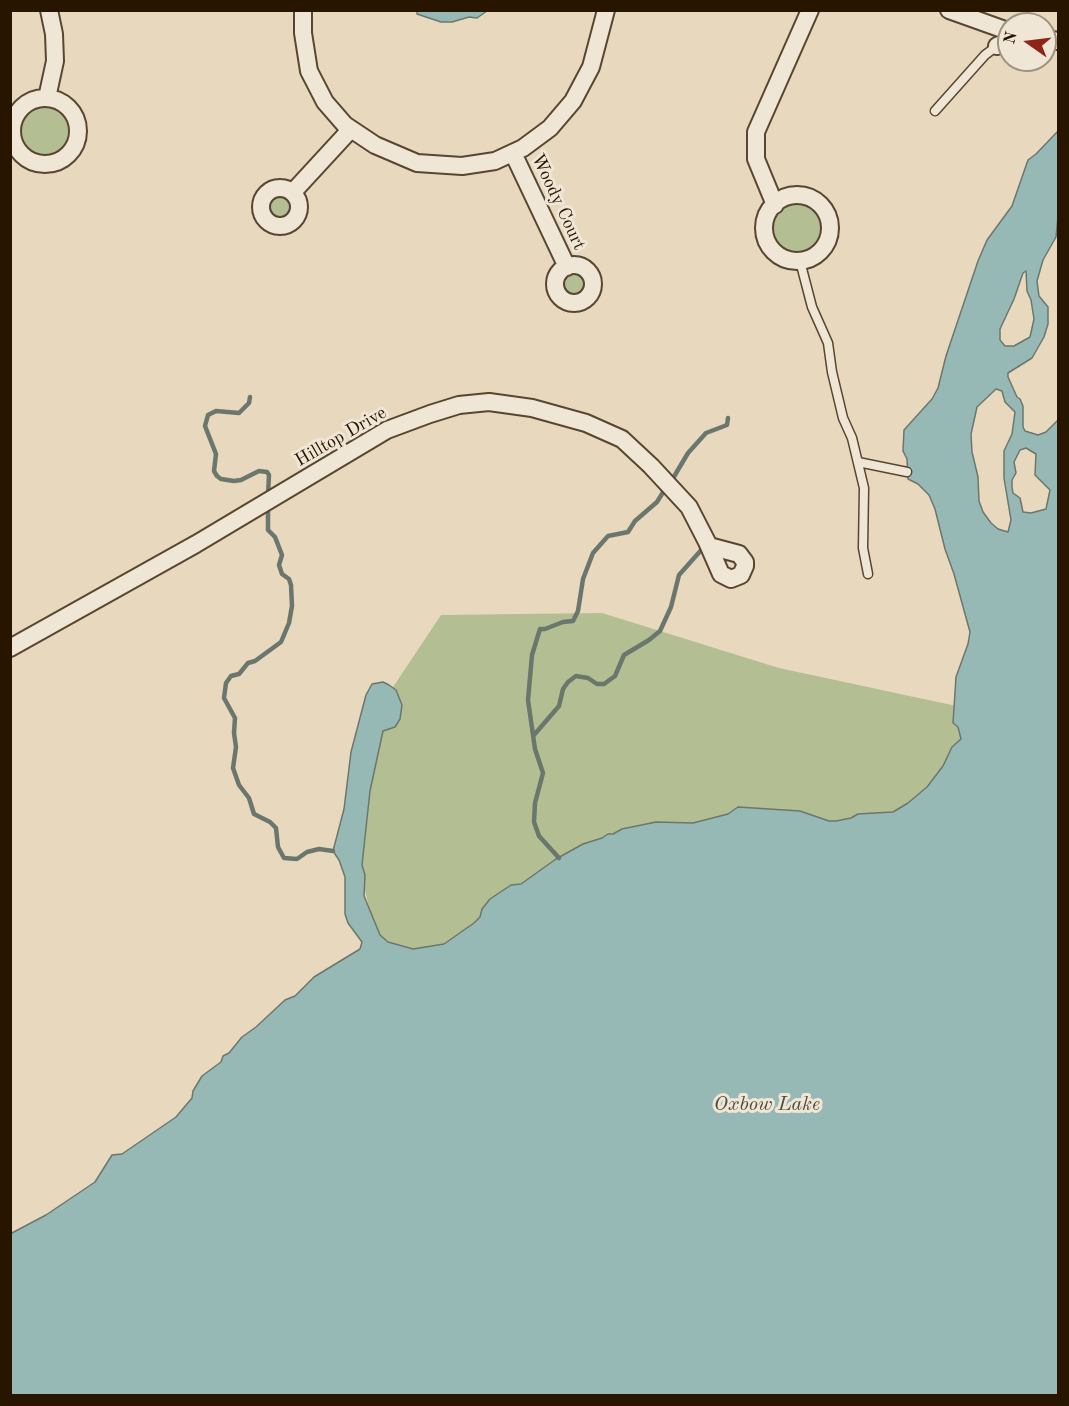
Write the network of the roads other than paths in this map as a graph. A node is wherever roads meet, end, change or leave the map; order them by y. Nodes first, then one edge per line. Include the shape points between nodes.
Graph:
1 (49, 10) edge
2 (303, 10) edge
3 (606, 10) edge
4 (810, 10) edge
5 (949, 10) edge
6 (997, 35) edge
7 (997, 45) edge
8 (47, 98) junction
9 (935, 111) dead end
10 (351, 129) junction
11 (513, 153) junction
12 (292, 192) dead end
13 (775, 205) junction
14 (800, 261) junction
15 (567, 267) dead end
16 (858, 462) junction
17 (907, 472) dead end
18 (709, 546) dead end
19 (868, 574) dead end
20 (10, 648) edge

1 - 8 street via 56,61
2 - 10 street via 309,71 325,102
3 - 11 street via 591,67 573,101 550,128
4 - 13 street via 756,132 756,159
5 - 6 street
7 - 9 lane
8 - 8 street via 25,105 12,126 13,141 21,155 42,165 57,162 70,153 78,130 69,108
10 - 11 street via 417,164 462,166 495,161
10 - 12 street
11 - 15 street, Woody Court
13 - 14 street via 765,222 767,242 781,257
13 - 14 street via 784,198 806,196 825,210 830,232 827,243 811,258
14 - 16 lane via 812,307 828,343 840,406
16 - 17 lane
16 - 19 lane via 864,488 863,548
18 - 20 street, Hilltop Drive via 689,507 622,439 586,423 532,408 489,402 459,405 387,430 205,539

